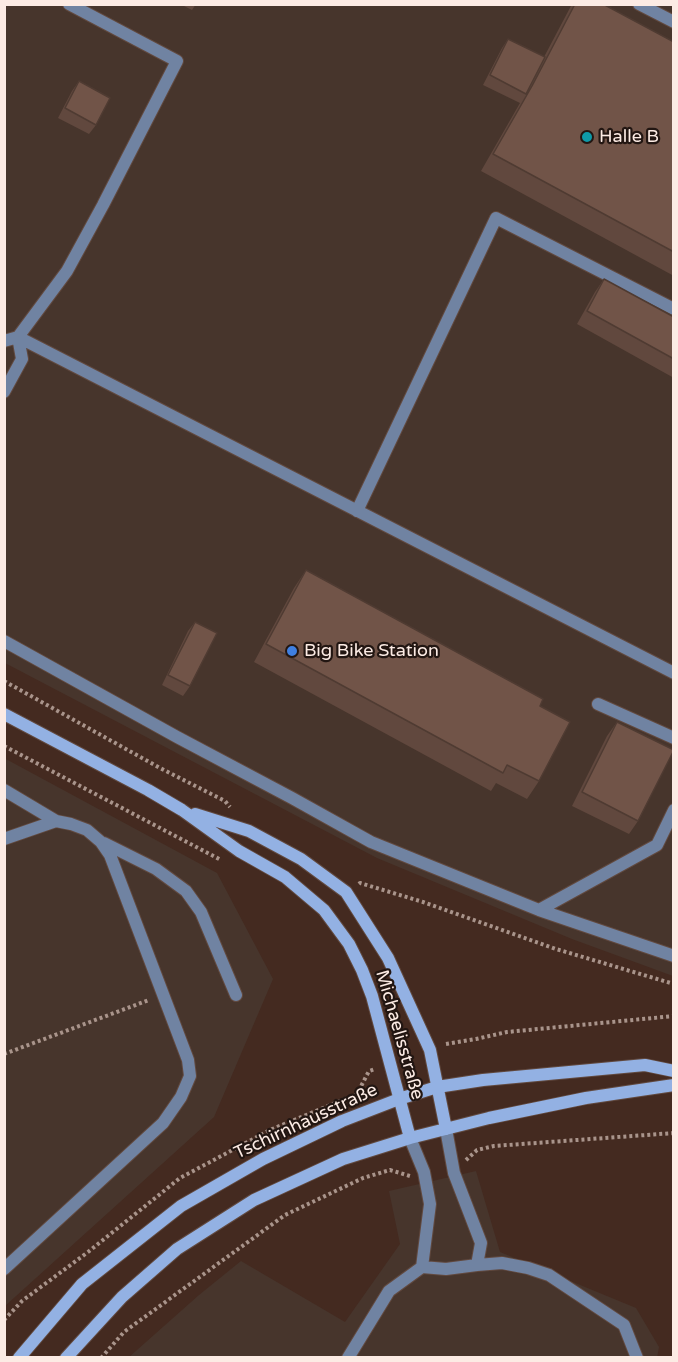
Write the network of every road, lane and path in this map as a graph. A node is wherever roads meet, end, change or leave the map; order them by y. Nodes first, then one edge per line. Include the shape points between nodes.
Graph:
1 (69, 4) edge
2 (639, 4) edge
3 (674, 22) edge
4 (674, 309) edge
5 (18, 337) junction
6 (4, 341) edge
7 (4, 392) edge
8 (357, 511) junction
9 (4, 641) edge
10 (674, 673) edge
11 (4, 681) edge
12 (598, 704) dead end
13 (4, 714) edge
14 (674, 738) edge
15 (4, 746) edge
16 (4, 790) edge
17 (231, 808) dead end
18 (182, 810) junction
19 (674, 810) edge
20 (56, 821) junction
21 (4, 839) edge
22 (100, 842) junction
23 (226, 863) dead end
24 (346, 892) junction
25 (539, 910) junction
26 (674, 956) edge
27 (674, 984) edge
28 (163, 994) junction
29 (236, 995) dead end
30 (674, 1016) edge
31 (446, 1044) dead end
32 (4, 1054) edge
33 (674, 1071) edge
34 (674, 1085) edge
35 (437, 1087) junction
36 (399, 1099) junction
37 (446, 1129) junction
38 (674, 1133) edge
39 (410, 1138) junction
40 (466, 1161) dead end
41 (410, 1176) dead end
42 (477, 1265) junction
43 (422, 1267) junction
44 (4, 1269) edge
45 (19, 1358) edge
46 (66, 1358) edge
47 (101, 1358) edge
48 (348, 1358) edge
49 (637, 1358) edge

1 - 5 lane via 177,61 67,271
2 - 3 lane
4 - 8 lane via 496,218
5 - 6 lane
5 - 7 lane via 22,359
5 - 8 lane
8 - 10 lane
9 - 25 lane via 371,842
11 - 17 path via 225,801
12 - 14 lane
13 - 18 main road, Michaelisstraße
15 - 23 path
16 - 20 lane
18 - 24 main road, Michaelisstraße via 249,831 301,859
18 - 36 main road, Michaelisstraße via 285,878 324,910 349,944 365,978
19 - 25 lane via 657,845
20 - 21 lane
20 - 22 lane via 87,831
22 - 28 lane via 110,855
22 - 29 lane via 156,869 186,891 201,912
24 - 27 path via 360,883
24 - 35 main road, Michaelisstraße via 388,958 430,1050
25 - 26 lane
28 - 32 path
28 - 44 lane via 188,1060 190,1076 182,1097 163,1123
30 - 31 path via 507,1032
33 - 35 main road, Tschirnhausstraße via 645,1065
34 - 37 main road via 586,1098
35 - 36 main road, Tschirnhausstraße
35 - 37 main road, Michaelisstraße
36 - 39 main road, Michaelisstraße
36 - 45 main road, Tschirnhausstraße via 263,1159 181,1206 82,1284
37 - 39 main road
37 - 42 lane via 454,1173 481,1243
38 - 40 path via 494,1146 477,1150
39 - 43 lane via 424,1172 429,1203
39 - 46 main road via 343,1159 254,1200 206,1230 177,1249 122,1297
41 - 47 path via 390,1170 363,1178 285,1215 124,1332
42 - 43 lane
42 - 49 lane via 502,1263 549,1275 624,1324
43 - 48 lane via 389,1290

